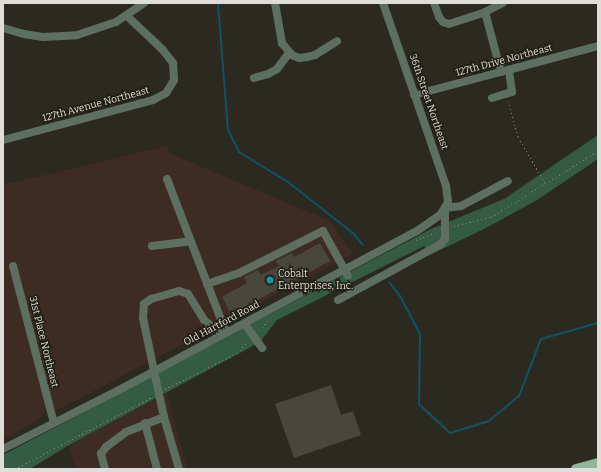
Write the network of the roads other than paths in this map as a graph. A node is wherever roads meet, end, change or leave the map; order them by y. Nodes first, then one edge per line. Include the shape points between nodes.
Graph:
1 (144, 3) edge
2 (275, 3) edge
3 (383, 3) edge
4 (434, 3) edge
5 (503, 3) edge
6 (485, 12) junction
7 (127, 16) junction
8 (3, 28) edge
9 (337, 41) dead end
10 (598, 46) edge
11 (289, 53) junction
12 (505, 71) junction
13 (254, 78) dead end
14 (414, 95) junction
15 (492, 98) dead end
16 (3, 140) edge
17 (167, 179) dead end
18 (508, 181) dead end
19 (445, 208) junction
20 (191, 241) junction
21 (152, 246) dead end
22 (13, 266) dead end
23 (347, 273) junction
24 (207, 284) junction
25 (338, 300) dead end
26 (244, 323) junction
27 (224, 334) junction
28 (262, 348) dead end
29 (154, 371) junction
30 (164, 416) junction
31 (54, 423) junction
32 (145, 423) junction
33 (3, 449) edge
34 (598, 463) edge
35 (105, 469) edge
36 (157, 469) edge
37 (180, 469) edge
38 (576, 469) edge

1 - 7 street
2 - 11 street via 282,43
3 - 14 street, 36th Street Northeast
4 - 6 street via 443,22 452,23
5 - 6 street
6 - 12 street
7 - 8 street via 95,30 60,36 24,34
7 - 16 street, 127th Avenue Northeast via 163,50 173,64 174,80 166,93 153,100
9 - 11 street via 307,57 299,58
10 - 12 street, 127th Drive Northeast
11 - 13 street via 277,69
12 - 14 street, 127th Drive Northeast
12 - 15 street via 513,90 511,94
14 - 19 street, 36th Street Northeast via 446,186 448,202
17 - 20 street
18 - 19 street via 462,206
19 - 23 street, Old Hartford Road via 417,231
19 - 25 street, 36th Street Northeast via 446,239 441,244
20 - 21 street
20 - 24 street
22 - 31 street, 31st Place Northeast
23 - 24 street via 323,231 239,274
23 - 26 street, Old Hartford Road
24 - 27 street
26 - 27 street, Old Hartford Road
26 - 28 street
27 - 29 street, Old Hartford Road
27 - 29 street via 204,320 188,294 179,291 151,299 144,304 143,318
29 - 30 street
29 - 31 street, Old Hartford Road
30 - 32 street
30 - 37 street
31 - 33 street, Old Hartford Road
32 - 35 street via 126,432 106,447 101,454
32 - 36 street
34 - 38 main road

